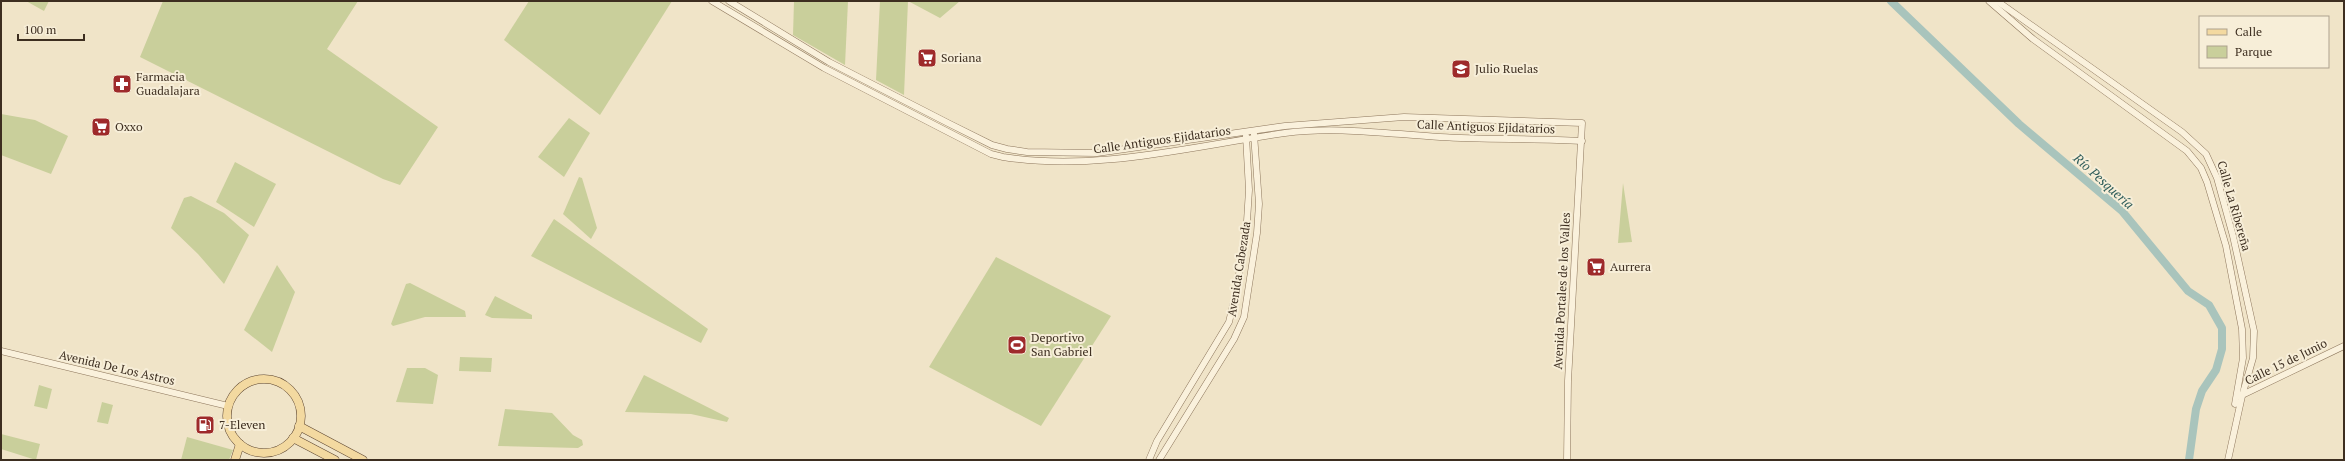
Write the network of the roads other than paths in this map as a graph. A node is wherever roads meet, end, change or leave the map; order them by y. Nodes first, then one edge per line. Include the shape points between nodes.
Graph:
1 (712, 1) edge
2 (729, 1) edge
3 (1989, 1) edge
4 (1997, 1) edge
5 (2119, 87) junction
6 (2112, 97) junction
7 (1582, 123) joint
8 (1254, 131) junction
9 (1245, 132) junction
10 (1255, 138) junction
11 (1246, 140) junction
12 (1582, 141) junction
13 (2235, 244) junction
14 (2226, 246) junction
15 (2344, 346) edge
16 (1, 351) edge
17 (2239, 396) junction
18 (228, 406) junction
19 (2235, 415) junction
20 (300, 426) junction
21 (293, 438) junction
22 (240, 444) junction
23 (257, 452) junction
24 (235, 460) edge
25 (254, 460) edge
26 (335, 460) edge
27 (363, 460) edge
28 (1148, 460) edge
29 (1159, 460) edge
30 (1567, 460) edge
31 (2223, 460) edge
32 (2228, 460) edge

1 - 11 street, Calle Antiguos Ejidatarios via 824,68 991,154 1003,157 1088,161 1137,157
2 - 9 street, Calle Antiguos Ejidatarios via 829,62 992,145 1007,149 1027,152 1097,153
3 - 6 street, Calle La Ribereña via 2033,39
4 - 5 street, Calle La Ribereña
5 - 6 street
5 - 13 street, Calle La Ribereña via 2188,136 2206,154 2217,178
6 - 14 street, Calle La Ribereña via 2196,160 2207,182
7 - 8 street, Calle Antiguos Ejidatarios via 1404,117 1285,126
7 - 12 street, Avenida Portales de los Valles
8 - 9 street, Calle Antiguos Ejidatarios
8 - 10 street, Avenida Cabezada
9 - 11 street, Avenida Cabezada
10 - 11 street, Calle Antiguos Ejidatarios
10 - 12 street, Calle Antiguos Ejidatarios via 1332,130 1443,137
10 - 29 street, Avenida Cabezada via 1259,204 1244,317 1234,340
11 - 28 street, Avenida Cabezada via 1249,190 1247,221 1229,322
12 - 30 street, Avenida Portales de los Valles via 1568,381
13 - 14 street
13 - 17 street, Calle La Ribereña via 2254,340 2253,358
14 - 17 street, Calle La Ribereña via 2244,344
15 - 17 street, Calle 15 de Junio
16 - 18 street, Avenida De Los Astros
17 - 19 street
18 - 20 main road via 240,388 251,382 273,379 285,385 298,403 301,414
18 - 22 main road via 228,426 232,436
19 - 31 street
19 - 32 street
20 - 21 main road
20 - 27 main road
21 - 23 main road via 277,450
21 - 26 main road
22 - 23 main road
22 - 24 main road
23 - 25 main road

